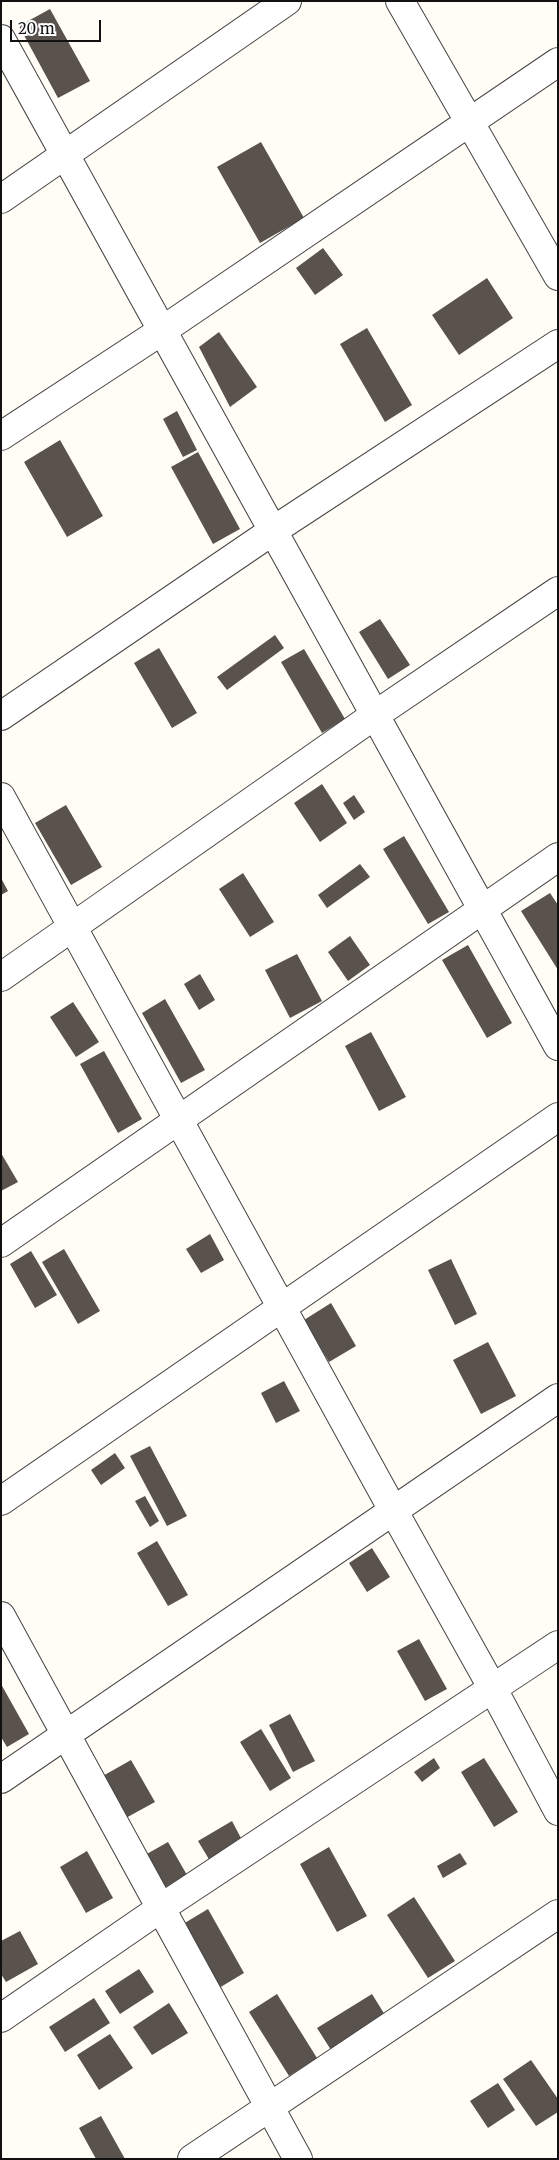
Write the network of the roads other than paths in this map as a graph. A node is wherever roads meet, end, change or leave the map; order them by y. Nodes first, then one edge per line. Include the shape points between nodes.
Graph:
1 (286, 1) edge
2 (400, 1) edge
3 (1, 38) edge
4 (558, 62) edge
5 (470, 123) junction
6 (65, 154) junction
7 (1, 199) edge
8 (558, 276) edge
9 (163, 330) junction
10 (558, 344) edge
11 (1, 436) edge
12 (274, 530) junction
13 (558, 590) edge
14 (375, 715) junction
15 (1, 716) edge
16 (1, 797) edge
17 (558, 857) edge
18 (482, 909) junction
19 (72, 927) junction
20 (1, 977) edge
21 (558, 1046) edge
22 (558, 1117) edge
23 (178, 1120) junction
24 (1, 1242) edge
25 (281, 1307) junction
26 (558, 1398) edge
27 (1, 1501) edge
28 (393, 1510) junction
29 (1, 1616) edge
30 (558, 1645) edge
31 (493, 1689) junction
32 (66, 1734) junction
33 (1, 1779) edge
34 (558, 1812) edge
35 (161, 1908) junction
36 (558, 1914) edge
37 (1, 2018) edge
38 (270, 2106) junction
39 (192, 2159) edge
40 (298, 2159) edge

1 - 6 street
2 - 5 street
3 - 6 street
4 - 5 street
5 - 8 street
5 - 9 street
6 - 7 street
6 - 9 street
9 - 11 street
9 - 12 street
10 - 12 street
12 - 14 street
12 - 15 street
13 - 14 street
14 - 18 street
14 - 19 street
16 - 19 street
17 - 18 street
18 - 21 street
18 - 23 street
19 - 20 street
19 - 23 street
22 - 25 street
23 - 24 street
23 - 25 street
25 - 27 street
25 - 28 street
26 - 28 street
28 - 31 street
28 - 32 street
29 - 32 street
30 - 31 street
31 - 34 street
31 - 35 street
32 - 33 street
32 - 35 street
35 - 37 street
35 - 38 street
36 - 38 street
38 - 39 street
38 - 40 street

